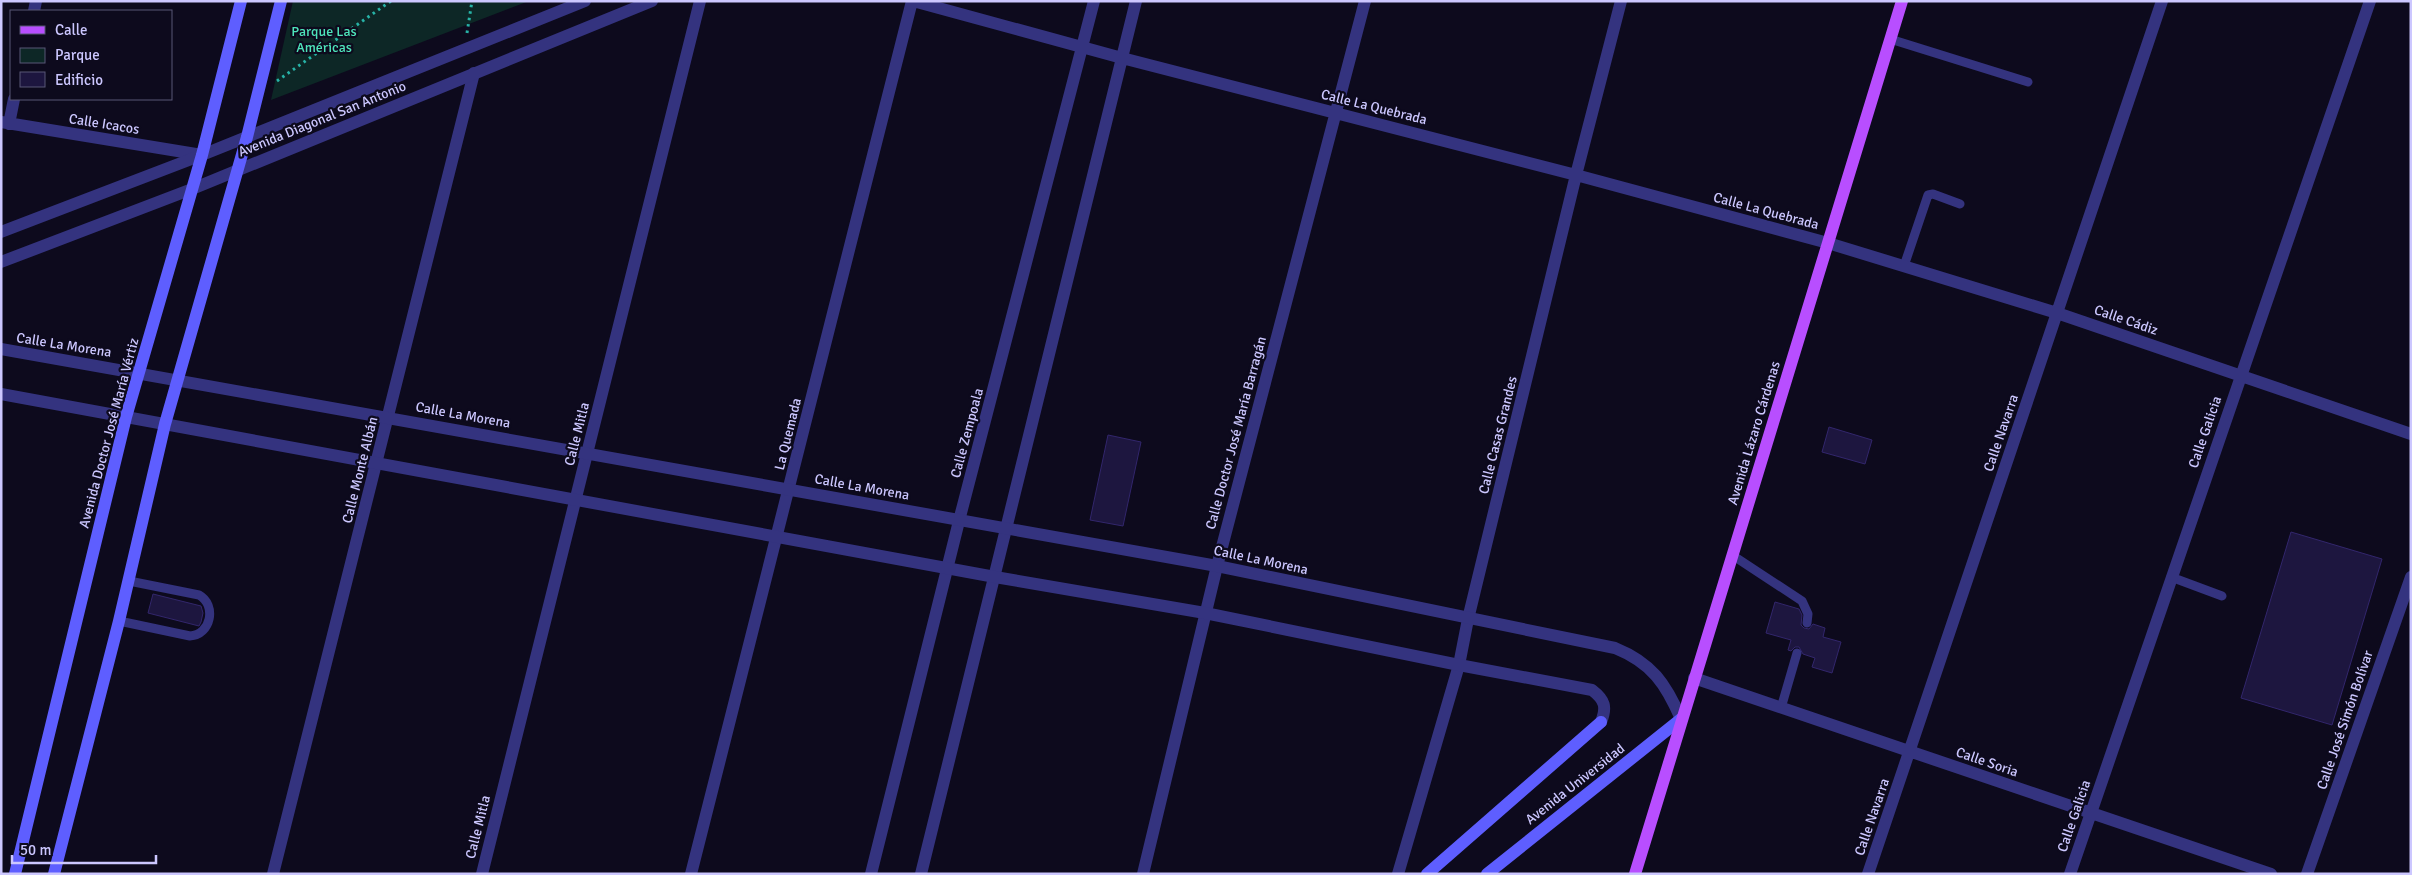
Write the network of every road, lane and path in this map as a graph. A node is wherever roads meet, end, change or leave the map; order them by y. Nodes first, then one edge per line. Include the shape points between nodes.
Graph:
1 (241, 1) edge
2 (281, 1) edge
3 (390, 1) edge
4 (585, 1) edge
5 (652, 1) edge
6 (700, 1) edge
7 (912, 1) edge
8 (1094, 1) edge
9 (1136, 1) edge
10 (1365, 1) edge
11 (1621, 1) edge
12 (1902, 1) edge
13 (2162, 1) edge
14 (2370, 1) edge
15 (471, 2) edge
16 (1890, 39) junction
17 (1082, 47) junction
18 (465, 50) junction
19 (1122, 58) junction
20 (474, 74) junction
21 (2028, 82) dead end
22 (258, 95) junction
23 (14, 100) edge
24 (1336, 113) junction
25 (5, 123) edge
26 (247, 137) junction
27 (202, 155) junction
28 (238, 168) junction
29 (1576, 175) junction
30 (192, 189) junction
31 (1960, 204) dead end
32 (1, 232) edge
33 (1828, 243) junction
34 (1, 262) edge
35 (1904, 266) junction
36 (2057, 313) junction
37 (1, 349) edge
38 (139, 372) junction
39 (2240, 375) junction
40 (178, 380) junction
41 (1, 394) edge
42 (126, 417) junction
43 (388, 417) junction
44 (165, 424) junction
45 (2411, 434) edge
46 (587, 453) junction
47 (377, 462) junction
48 (789, 489) junction
49 (576, 499) junction
50 (960, 520) junction
51 (1007, 528) junction
52 (778, 535) junction
53 (1732, 555) junction
54 (1217, 566) junction
55 (948, 568) junction
56 (995, 577) junction
57 (2171, 577) junction
58 (2411, 577) edge
59 (128, 581) junction
60 (2409, 591) edge
61 (2222, 596) dead end
62 (1205, 613) junction
63 (1468, 619) junction
64 (119, 621) junction
65 (1807, 623) dead end
66 (1797, 653) dead end
67 (1459, 665) junction
68 (1694, 678) junction
69 (1781, 708) junction
70 (1682, 719) junction
71 (1601, 722) joint
72 (1910, 752) junction
73 (2090, 813) junction
74 (15, 874) edge
75 (54, 874) edge
76 (273, 874) edge
77 (482, 874) edge
78 (691, 874) edge
79 (871, 874) edge
80 (921, 874) edge
81 (1143, 874) edge
82 (1398, 874) edge
83 (1427, 874) edge
84 (1487, 874) edge
85 (1635, 874) edge
86 (1868, 874) edge
87 (2070, 874) edge
88 (2270, 874) edge
89 (2307, 874) edge

1 - 27 main road, Avenida Doctor José María Vértiz
2 - 22 main road
3 - 22 path
4 - 18 street, Avenida Diagonal San Antonio
5 - 20 street, Avenida Diagonal San Antonio
6 - 46 street, Calle Mitla
7 - 17 street, Calle La Quebrada
7 - 48 street, La Quemada
8 - 17 street, Calle Zempoala
9 - 19 street
10 - 24 street, Calle Doctor José María Barragán
11 - 29 street, Calle Casas Grandes
12 - 16 main road, Avenida Lázaro Cárdenas
13 - 36 street, Calle Navarra
14 - 39 street, Calle Galicia
15 - 18 path
16 - 21 lane
16 - 33 main road, Avenida Lázaro Cárdenas
17 - 19 street, Calle La Quebrada
17 - 50 street, Calle Zempoala
18 - 26 street, Avenida Diagonal San Antonio
19 - 24 street, Calle La Quebrada
19 - 51 street
20 - 28 street, Avenida Diagonal San Antonio
20 - 43 street, Calle Monte Albán
22 - 26 main road
23 - 25 street
24 - 29 street, Calle La Quebrada
24 - 54 street, Calle Doctor José María Barragán
25 - 27 street, Calle Icacos
26 - 27 street, Avenida Diagonal San Antonio
26 - 28 main road
27 - 30 main road, Avenida Doctor José María Vértiz
27 - 32 street, Avenida Diagonal San Antonio
28 - 30 street, Avenida Diagonal San Antonio
28 - 40 main road
29 - 33 street, Calle La Quebrada
29 - 63 street, Calle Casas Grandes
30 - 34 street, Avenida Diagonal San Antonio
30 - 38 main road, Avenida Doctor José María Vértiz
31 - 35 lane via 1934,194 1928,196
33 - 35 street, Calle Cádiz
33 - 53 main road, Avenida Lázaro Cárdenas
35 - 36 street, Calle Cádiz
36 - 39 street, Calle Cádiz
36 - 72 street, Calle Navarra
37 - 38 street, Calle La Morena
38 - 40 street, Calle La Morena
38 - 42 main road, Avenida Doctor José María Vértiz
39 - 45 street, Calle Cádiz
39 - 57 street, Calle Galicia
40 - 43 street, Calle La Morena
40 - 44 main road
41 - 42 street
42 - 44 street
42 - 74 main road, Avenida Doctor José María Vértiz
43 - 46 street, Calle La Morena
43 - 47 street, Calle Monte Albán
44 - 47 street
44 - 59 main road
46 - 48 street, Calle La Morena
46 - 49 street, Calle Mitla
47 - 49 street
47 - 76 street, Calle Monte Albán
48 - 50 street, Calle La Morena
48 - 52 street, La Quemada
49 - 52 street
49 - 77 street, Calle Mitla
50 - 51 street, Calle La Morena
50 - 55 street, Calle Zempoala
51 - 54 street, Calle La Morena
51 - 56 street
52 - 55 street
52 - 78 street, La Quemada
53 - 65 lane via 1802,601 1808,614
53 - 68 main road, Avenida Lázaro Cárdenas
54 - 62 street, Calle Doctor José María Barragán
54 - 63 street, Calle La Morena
55 - 56 street
55 - 79 street, Calle Zempoala
56 - 62 street
56 - 80 street
57 - 61 lane
57 - 73 street, Calle Galicia
58 - 60 street, Calle José Simón Bolívar
59 - 64 main road
59 - 64 lane via 199,595 205,599 210,612 204,631 190,636
60 - 89 street, Calle José Simón Bolívar
62 - 67 street
62 - 81 street, Calle Doctor José María Barragán
63 - 67 street, Calle Casas Grandes
63 - 70 street, Calle La Morena via 1615,648 1633,655 1662,682
64 - 75 main road
66 - 69 lane
67 - 71 street via 1592,690 1602,697 1606,710
67 - 82 street, Calle Casas Grandes
68 - 69 street, Calle Soria
68 - 70 main road, Avenida Lázaro Cárdenas
69 - 72 street, Calle Soria
70 - 84 main road, Avenida Universidad
70 - 85 main road, Avenida Lázaro Cárdenas
71 - 83 main road, Avenida Universidad
72 - 73 street, Calle Soria
72 - 86 street, Calle Navarra
73 - 87 street, Calle Galicia
73 - 88 street, Calle Soria

